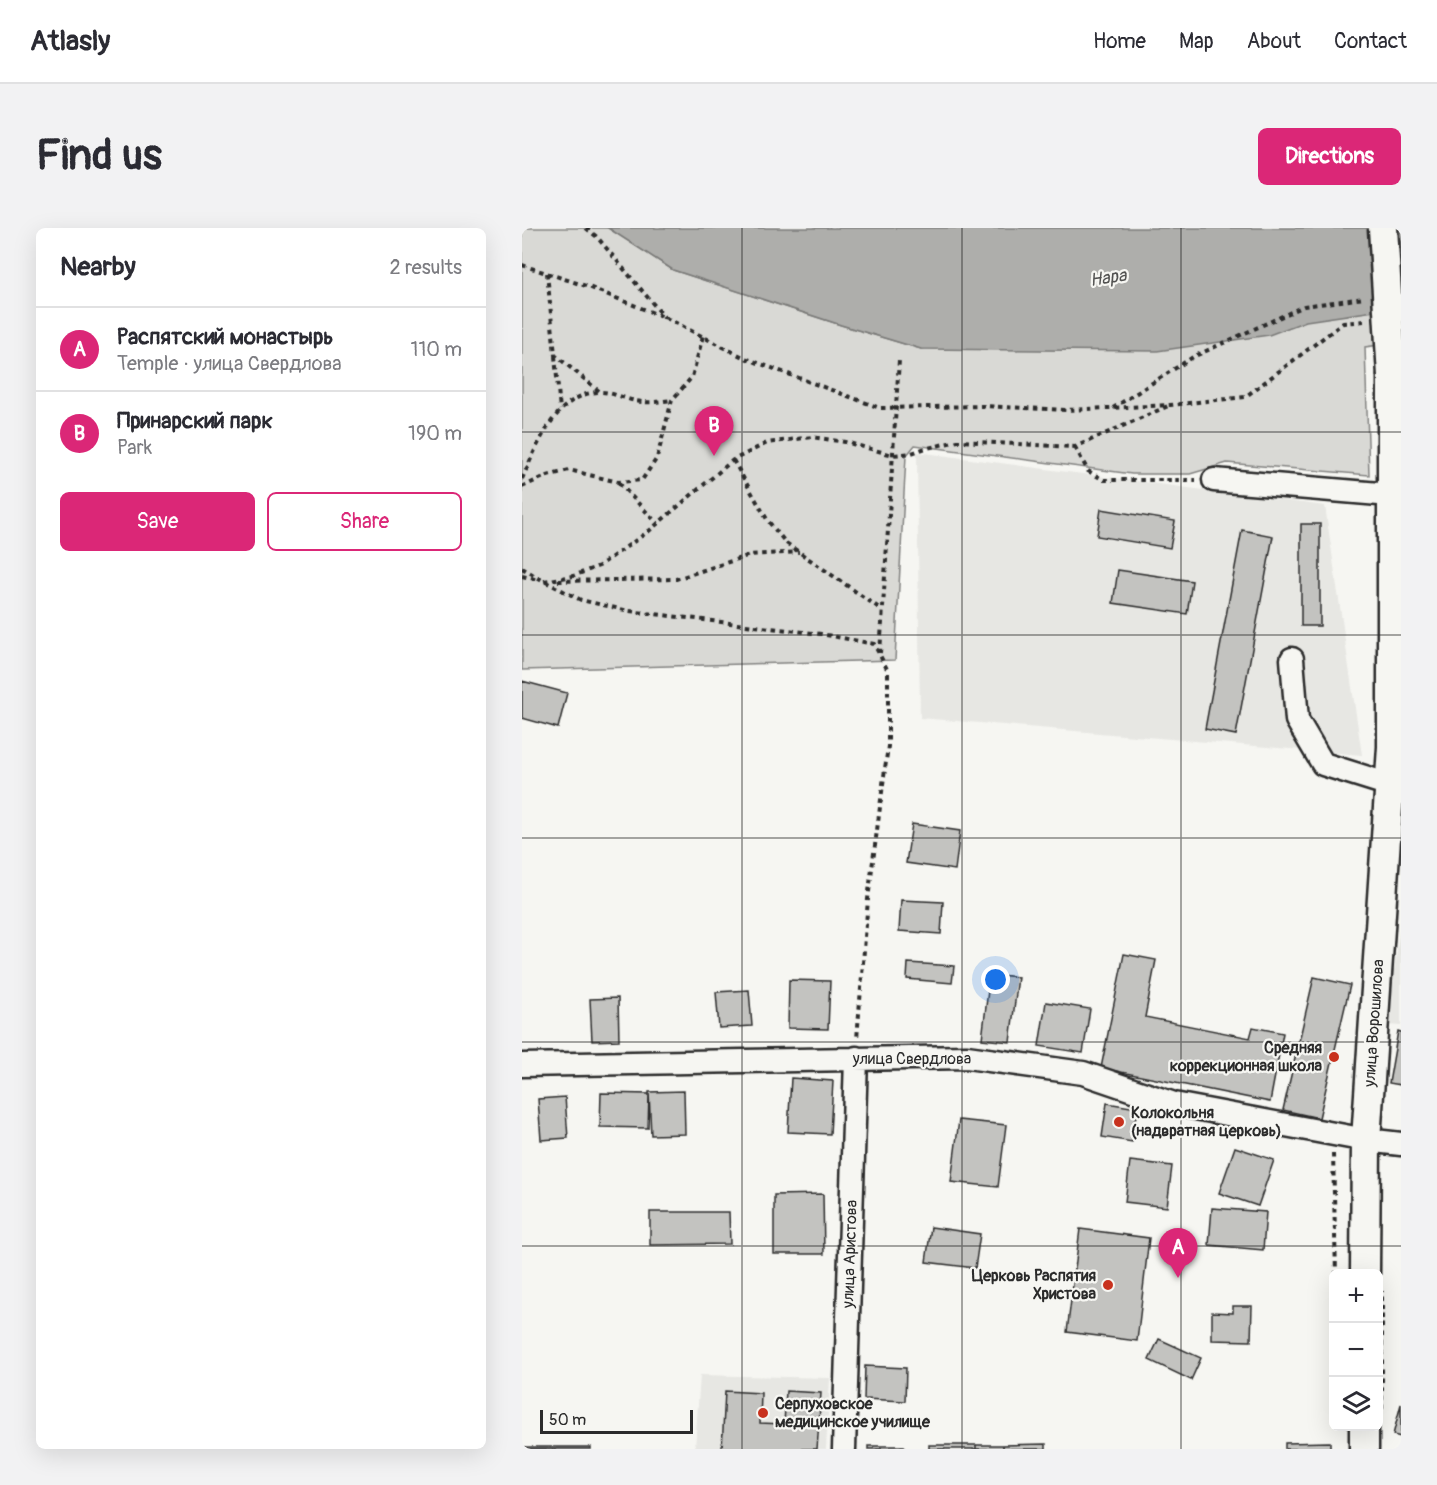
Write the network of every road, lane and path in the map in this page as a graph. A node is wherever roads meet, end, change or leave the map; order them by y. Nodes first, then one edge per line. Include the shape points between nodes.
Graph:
1 (586, 228) edge
2 (1383, 228) edge
3 (522, 266) edge
4 (547, 273) junction
5 (1369, 297) dead end
6 (666, 318) junction
7 (1376, 320) dead end
8 (703, 336) junction
9 (555, 355) junction
10 (898, 360) dead end
11 (599, 392) junction
12 (672, 400) junction
13 (1170, 405) junction
14 (896, 408) junction
15 (1112, 409) junction
16 (560, 410) junction
17 (1075, 447) junction
18 (893, 455) junction
19 (733, 460) junction
20 (522, 479) edge
21 (1214, 480) joint
22 (618, 482) junction
23 (522, 487) edge
24 (1392, 495) junction
25 (658, 524) junction
26 (799, 552) junction
27 (522, 568) edge
28 (522, 576) edge
29 (544, 581) junction
30 (883, 610) junction
31 (880, 655) junction
32 (1292, 659) dead end
33 (1390, 785) junction
34 (856, 1058) junction
35 (522, 1065) edge
36 (1333, 1132) junction
37 (1366, 1140) junction
38 (1401, 1144) edge
39 (1336, 1269) edge
40 (1373, 1269) edge
41 (1374, 1323) edge
42 (1373, 1377) edge
43 (1370, 1431) edge
44 (844, 1449) edge
45 (1364, 1449) edge

1 - 6 path
2 - 24 main road, улица Ворошилова, bridge via 1392,376
3 - 4 path
4 - 6 path
4 - 9 path
5 - 15 path via 1304,306 1193,357
6 - 8 path
7 - 13 path via 1343,323 1245,397
8 - 12 path via 692,377
8 - 14 path via 803,380 880,408
9 - 11 path
9 - 16 path
10 - 14 path
11 - 12 path via 643,402
11 - 16 path via 578,398
12 - 22 path via 657,458 642,480
13 - 15 path
13 - 17 path
14 - 15 path
14 - 18 path
16 - 20 path via 540,440
17 - 18 path via 958,441
17 - 21 path via 1088,471 1104,480
18 - 19 path via 812,437 767,443
18 - 30 path
19 - 25 path
19 - 26 path via 768,521
21 - 24 street
22 - 23 path via 569,470
22 - 25 path
24 - 33 main road, улица Ворошилова
25 - 29 path via 599,566
26 - 29 path via 750,555 676,579
26 - 30 path
27 - 29 path
28 - 29 path
29 - 31 path via 581,600 629,611 842,638 874,644
30 - 31 path
31 - 34 path via 888,671 888,746 867,899
32 - 33 street via 1297,720 1323,764
33 - 37 main road, улица Ворошилова
34 - 35 street, улица Свердлова
34 - 36 street, улица Свердлова via 967,1057 1083,1073 1174,1104
34 - 44 street, улица Аристова
36 - 37 street, улица Свердлова
36 - 39 path
37 - 38 street, улица Свердлова
37 - 40 main road, улица Ворошилова
41 - 42 path
43 - 45 main road

